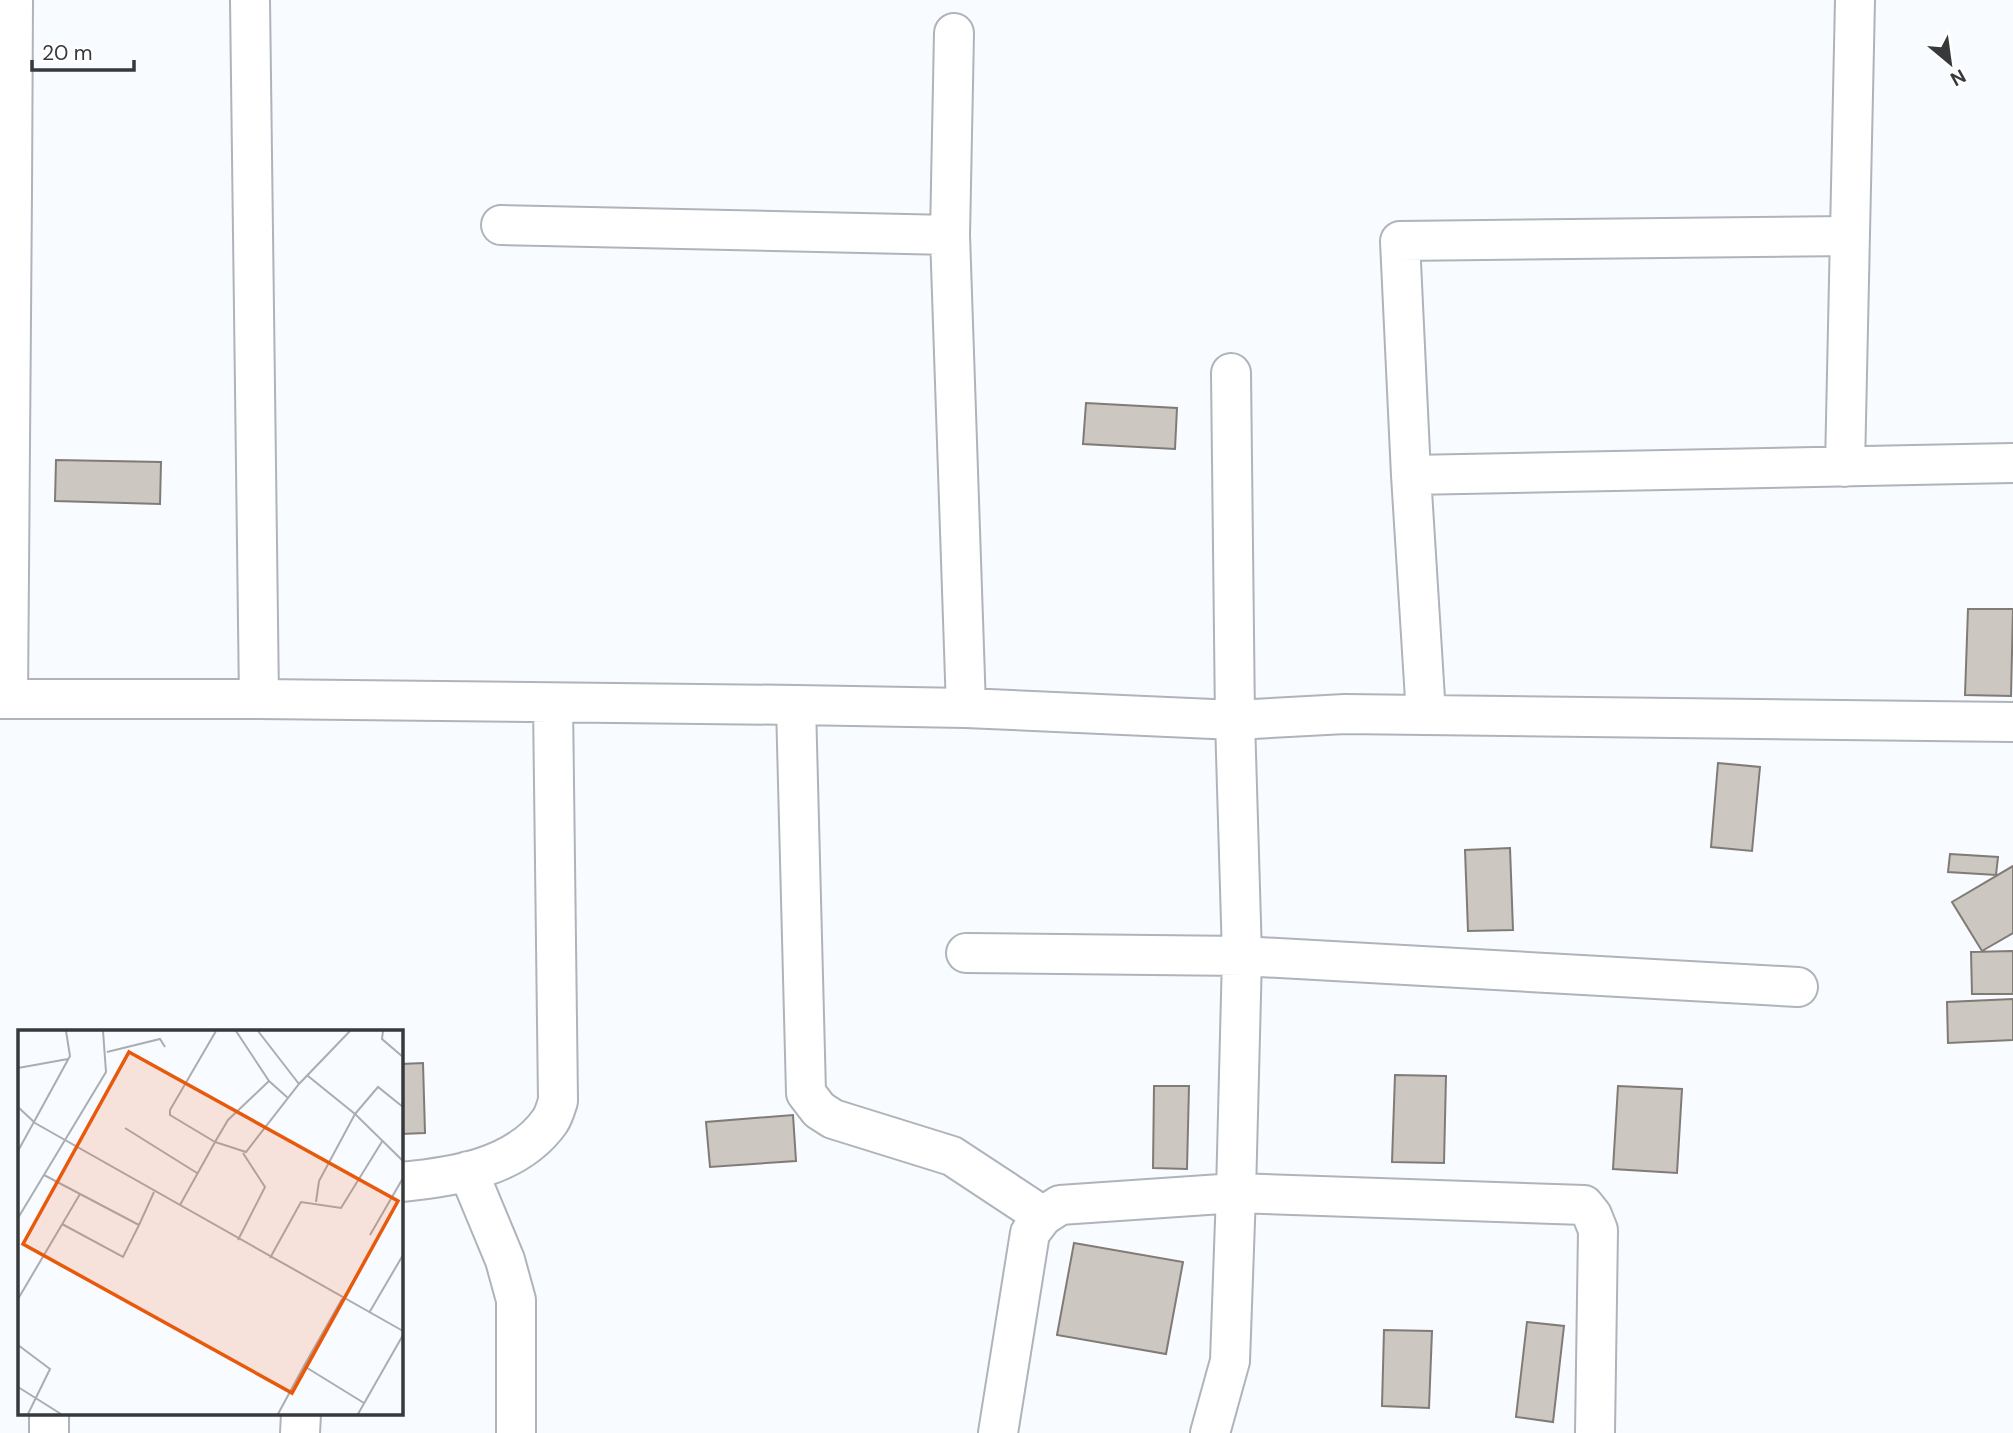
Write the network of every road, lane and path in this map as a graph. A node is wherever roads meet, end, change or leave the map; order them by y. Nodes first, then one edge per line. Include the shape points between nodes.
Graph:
1 (13, 0) edge
2 (250, 0) edge
3 (1855, 0) edge
4 (954, 33) dead end
5 (6, 191) edge
6 (502, 225) dead end
7 (950, 235) junction
8 (1850, 236) junction
9 (1231, 373) dead end
10 (2013, 463) edge
11 (1845, 467) junction
12 (1411, 475) junction
13 (4, 699) edge
14 (259, 699) junction
15 (553, 704) junction
16 (796, 705) junction
17 (966, 708) junction
18 (1426, 715) junction
19 (1235, 720) junction
20 (2013, 722) edge
21 (966, 953) dead end
22 (1242, 956) junction
23 (1798, 987) dead end
24 (468, 1171) junction
25 (402, 1182) edge
26 (1236, 1193) junction
27 (1043, 1216) junction
28 (516, 1433) edge
29 (998, 1433) edge
30 (1210, 1433) edge
31 (1595, 1433) edge

1 - 5 street
2 - 14 street
3 - 8 street
4 - 7 street
5 - 13 street
6 - 7 street
7 - 17 street
8 - 11 street
8 - 12 street via 1400,241
9 - 19 street
10 - 11 street
11 - 12 street
12 - 18 street
13 - 14 street
14 - 15 street
15 - 16 street
15 - 24 street via 558,1101 550,1121 528,1143 496,1163
16 - 17 street
16 - 27 street via 806,1093 833,1119 952,1156
17 - 19 street
18 - 19 street
18 - 20 street
19 - 22 street
21 - 22 street
22 - 23 street
22 - 26 street
24 - 25 street
24 - 28 street via 505,1260 516,1300
26 - 27 street via 1060,1205
26 - 30 street via 1230,1361
26 - 31 street via 1584,1205 1598,1230
27 - 29 street via 1030,1233

